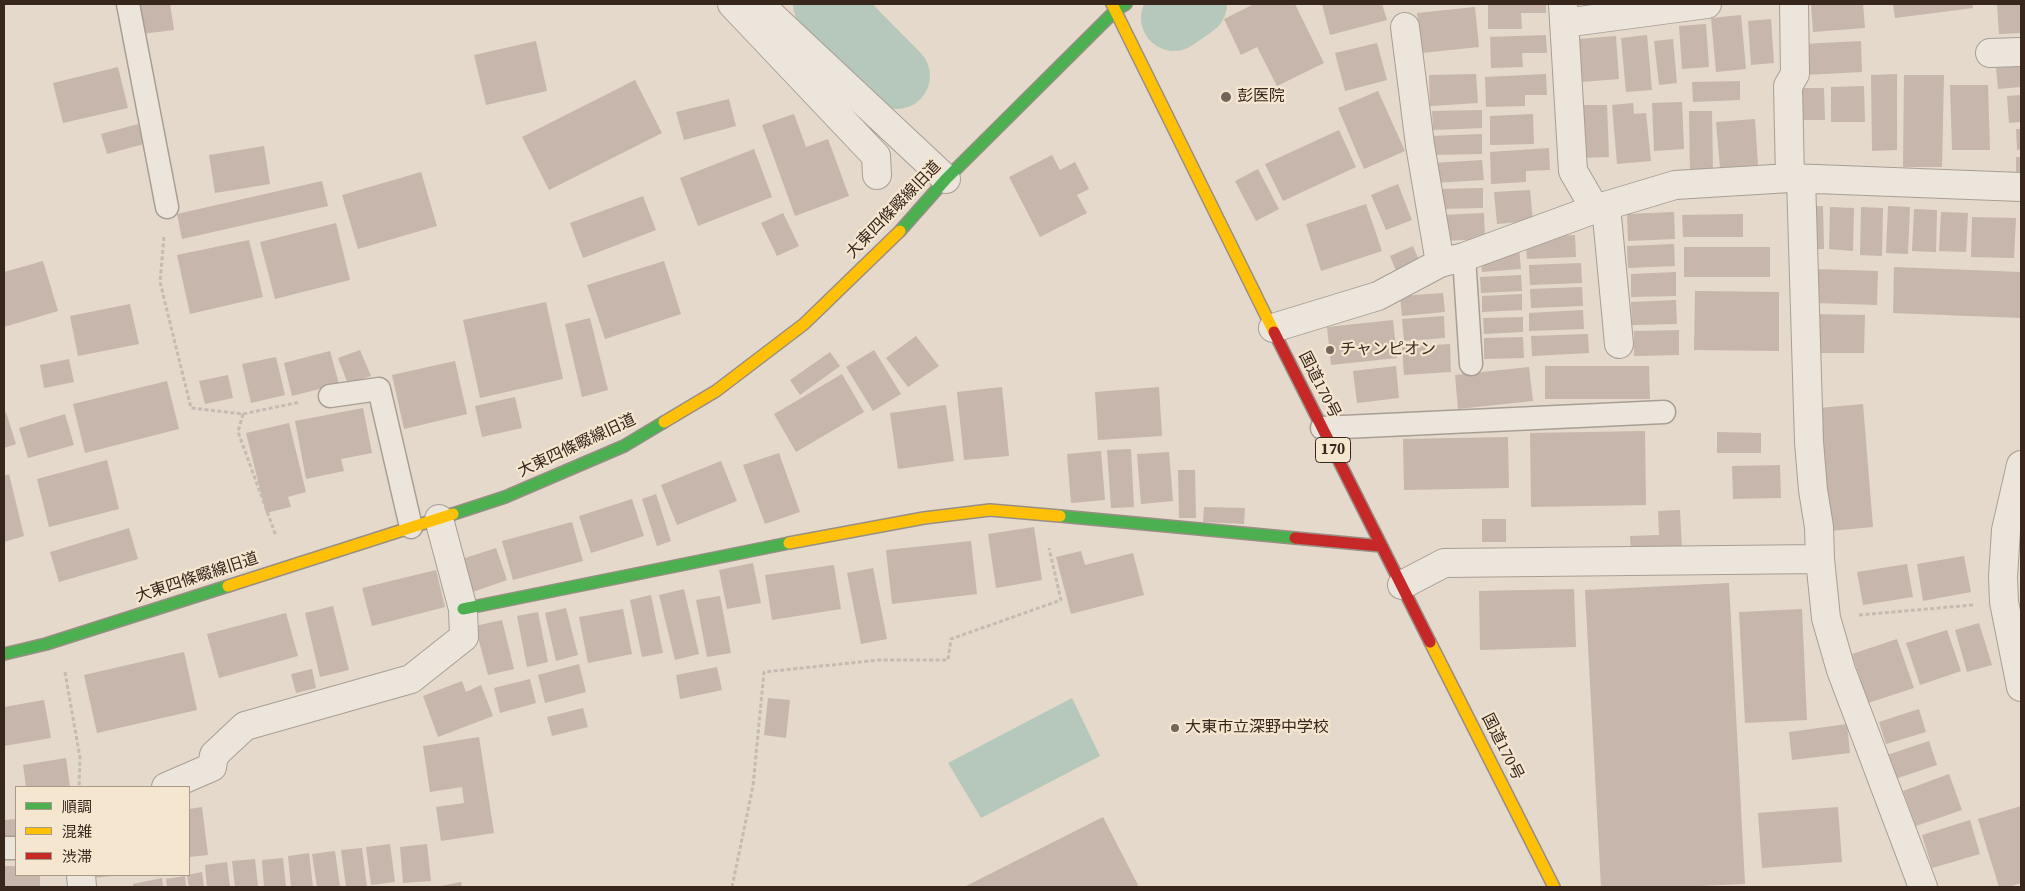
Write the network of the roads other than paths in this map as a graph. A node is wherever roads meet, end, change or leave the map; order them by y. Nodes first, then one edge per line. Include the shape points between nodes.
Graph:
1 (128, 4) edge
2 (732, 4) edge
3 (757, 4) edge
4 (1707, 4) edge
5 (1794, 4) edge
6 (1118, 6) edge
7 (1563, 13) edge
8 (1405, 27) dead end
9 (2021, 52) edge
10 (1990, 54) dead end
11 (877, 175) dead end
12 (1796, 178) junction
13 (946, 179) junction
14 (2021, 187) edge
15 (167, 207) road end
16 (1601, 207) junction
17 (1452, 260) junction
18 (1272, 328) junction
19 (1618, 344) dead end
20 (1471, 364) dead end
21 (330, 396) road end
22 (1664, 412) dead end
23 (1322, 428) junction
24 (2021, 464) edge
25 (439, 519) junction
26 (411, 527) junction
27 (1382, 546) junction
28 (1820, 559) junction
29 (1402, 585) junction
30 (2009, 586) edge
31 (463, 610) junction
32 (4, 654) edge
33 (2021, 687) edge
34 (168, 786) edge
35 (1554, 887) edge
36 (1923, 887) edge

1 - 15 lane
2 - 11 street via 876,156
3 - 13 street
4 - 7 street
5 - 12 street via 1795,74 1788,86
6 - 13 main road, 大東四條畷線旧道
6 - 18 main road, 国道170号 / 170
7 - 16 street via 1573,171
8 - 17 street via 1420,145
9 - 10 street
12 - 14 street
12 - 16 street via 1675,185
12 - 28 street via 1809,442
13 - 25 main road, 大東四條畷線旧道 via 893,238 804,324 716,391 624,446 505,497
16 - 17 street
16 - 19 street
17 - 18 street via 1378,296
17 - 20 lane
18 - 23 main road, 国道170号 / 170
21 - 26 lane via 379,389
22 - 23 lane
23 - 27 main road, 国道170号 / 170
24 - 30 street via 2006,530
25 - 26 main road, 大東四條畷線旧道
25 - 31 street
26 - 32 main road, 大東四條畷線旧道 via 46,644
27 - 29 main road, 国道170号 / 170
27 - 31 main road via 990,510 924,518 680,564
28 - 29 street via 1444,563
28 - 36 street via 1826,618 1841,670
29 - 35 main road, 国道170号 / 170
30 - 33 street
31 - 34 street via 464,637 411,679 245,726 214,755 212,767

